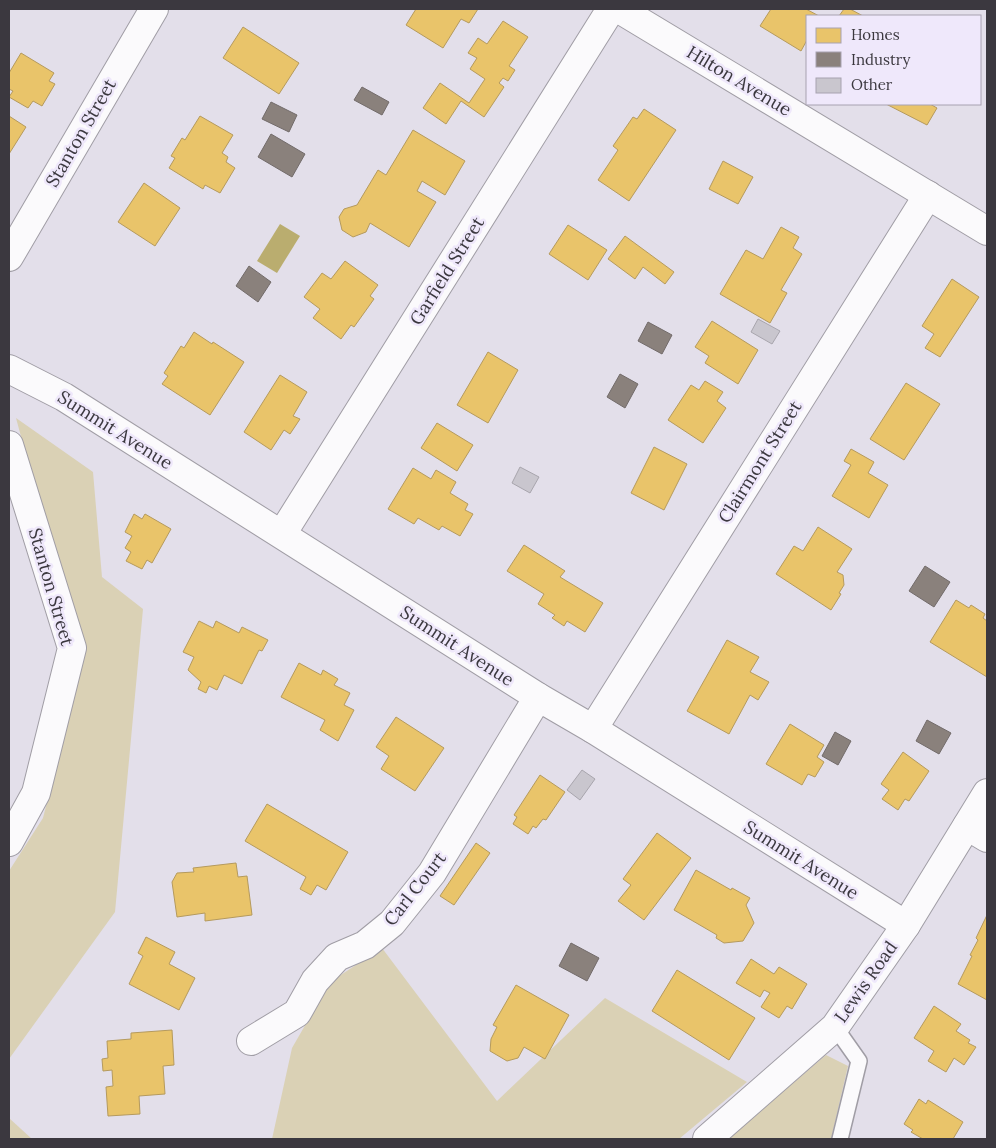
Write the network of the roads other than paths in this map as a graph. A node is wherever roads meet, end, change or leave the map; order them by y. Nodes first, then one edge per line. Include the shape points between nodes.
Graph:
1 (154, 9) edge
2 (611, 9) edge
3 (619, 9) edge
4 (928, 195) junction
5 (987, 231) edge
6 (9, 257) edge
7 (9, 369) edge
8 (9, 445) edge
9 (282, 534) junction
10 (538, 698) junction
11 (592, 729) junction
12 (987, 792) edge
13 (977, 832) edge
14 (9, 842) edge
15 (906, 925) junction
16 (835, 1027) junction
17 (251, 1041) dead end
18 (707, 1139) edge
19 (840, 1139) edge

1 - 6 street, Stanton Street
2 - 9 street, Garfield Street
3 - 4 street, Hilton Avenue
4 - 5 street, Hilton Avenue
4 - 11 street, Clairmont Street
7 - 9 street, Summit Avenue via 64,397
8 - 14 street, Stanton Street via 72,648 36,793
9 - 10 street, Summit Avenue
10 - 11 street, Summit Avenue
10 - 17 street, Carl Court via 432,873 392,923 364,945 337,957 315,981 297,1013
11 - 15 street, Summit Avenue
12 - 13 street, Lewis Road
13 - 15 street, Lewis Road
15 - 16 street, Lewis Road
16 - 18 street, Lewis Road
16 - 19 lane via 859,1061

